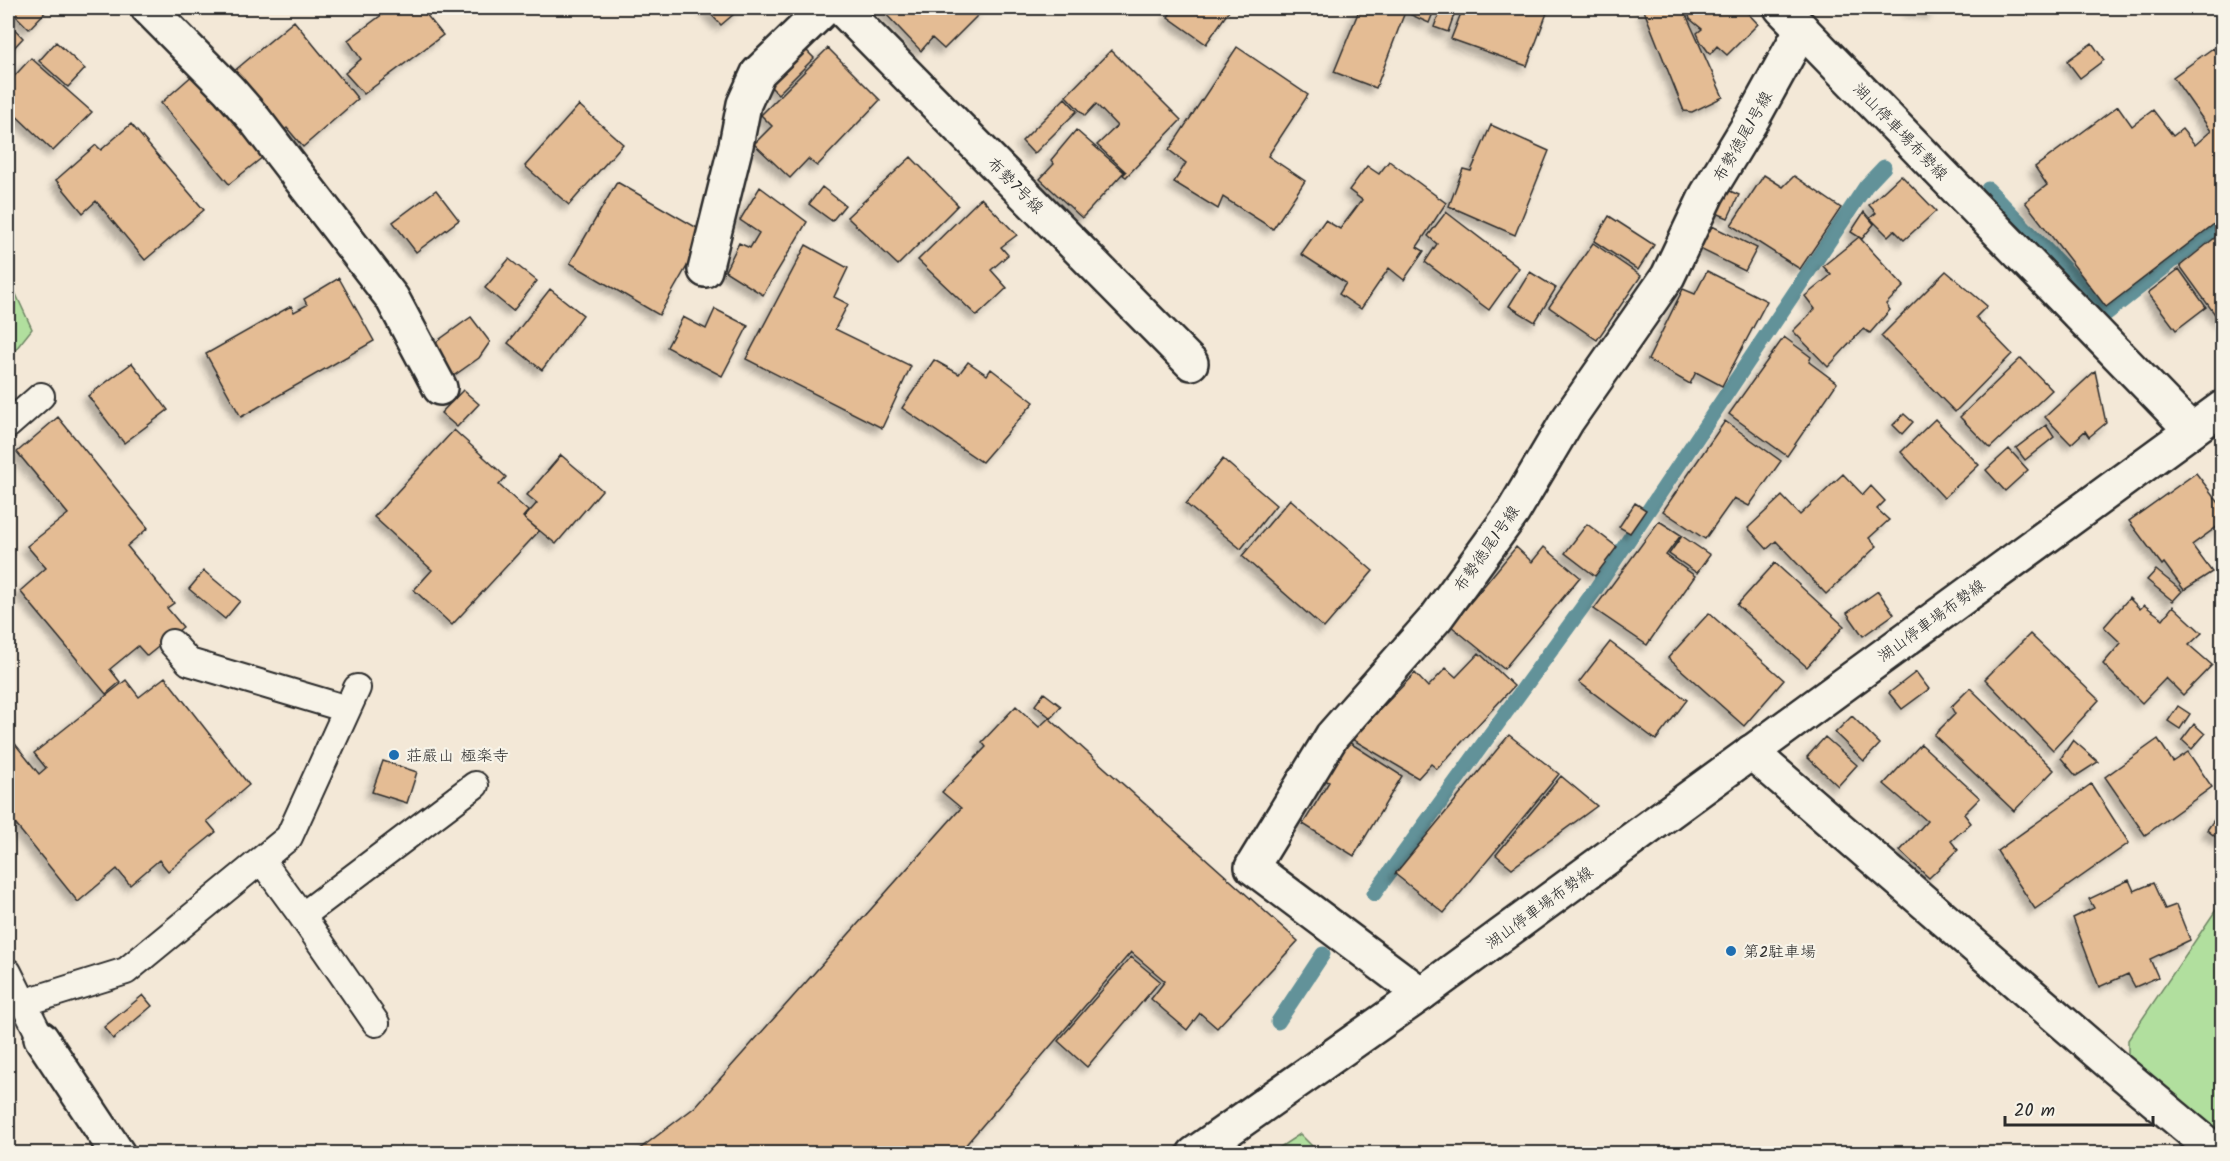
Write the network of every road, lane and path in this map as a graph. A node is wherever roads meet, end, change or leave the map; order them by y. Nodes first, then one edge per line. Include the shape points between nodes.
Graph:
1 (148, 8) edge
2 (825, 8) edge
3 (841, 8) edge
4 (1792, 18) edge
5 (705, 270) dead end
6 (1191, 363) dead end
7 (440, 388) dead end
8 (41, 396) dead end
9 (2223, 408) edge
10 (8, 425) edge
11 (2191, 430) junction
12 (172, 643) dead end
13 (1750, 752) junction
14 (475, 785) dead end
15 (261, 860) junction
16 (302, 916) junction
17 (8, 972) edge
18 (1421, 994) junction
19 (23, 1003) junction
20 (376, 1023) dead end
21 (41, 1038) joint
22 (118, 1154) edge
23 (1194, 1154) edge
24 (2219, 1154) edge

1 - 7 street via 229,90 284,157 392,298
2 - 5 street via 758,73 744,104
3 - 6 street, 布勢7号線
4 - 11 street, 湖山停車場布勢線
4 - 18 street, 布勢徳尾1号線 via 1753,118 1707,194 1668,276 1567,420 1513,512 1436,618 1332,736 1252,867
8 - 10 lane
9 - 11 street
11 - 13 street, 湖山停車場布勢線
12 - 15 lane via 188,672 352,699 289,837
13 - 18 street, 湖山停車場布勢線
13 - 24 street
14 - 16 lane
15 - 16 lane
15 - 19 lane via 126,971
16 - 20 lane
17 - 19 lane
18 - 23 street, 湖山停車場布勢線
19 - 21 lane
21 - 22 street

